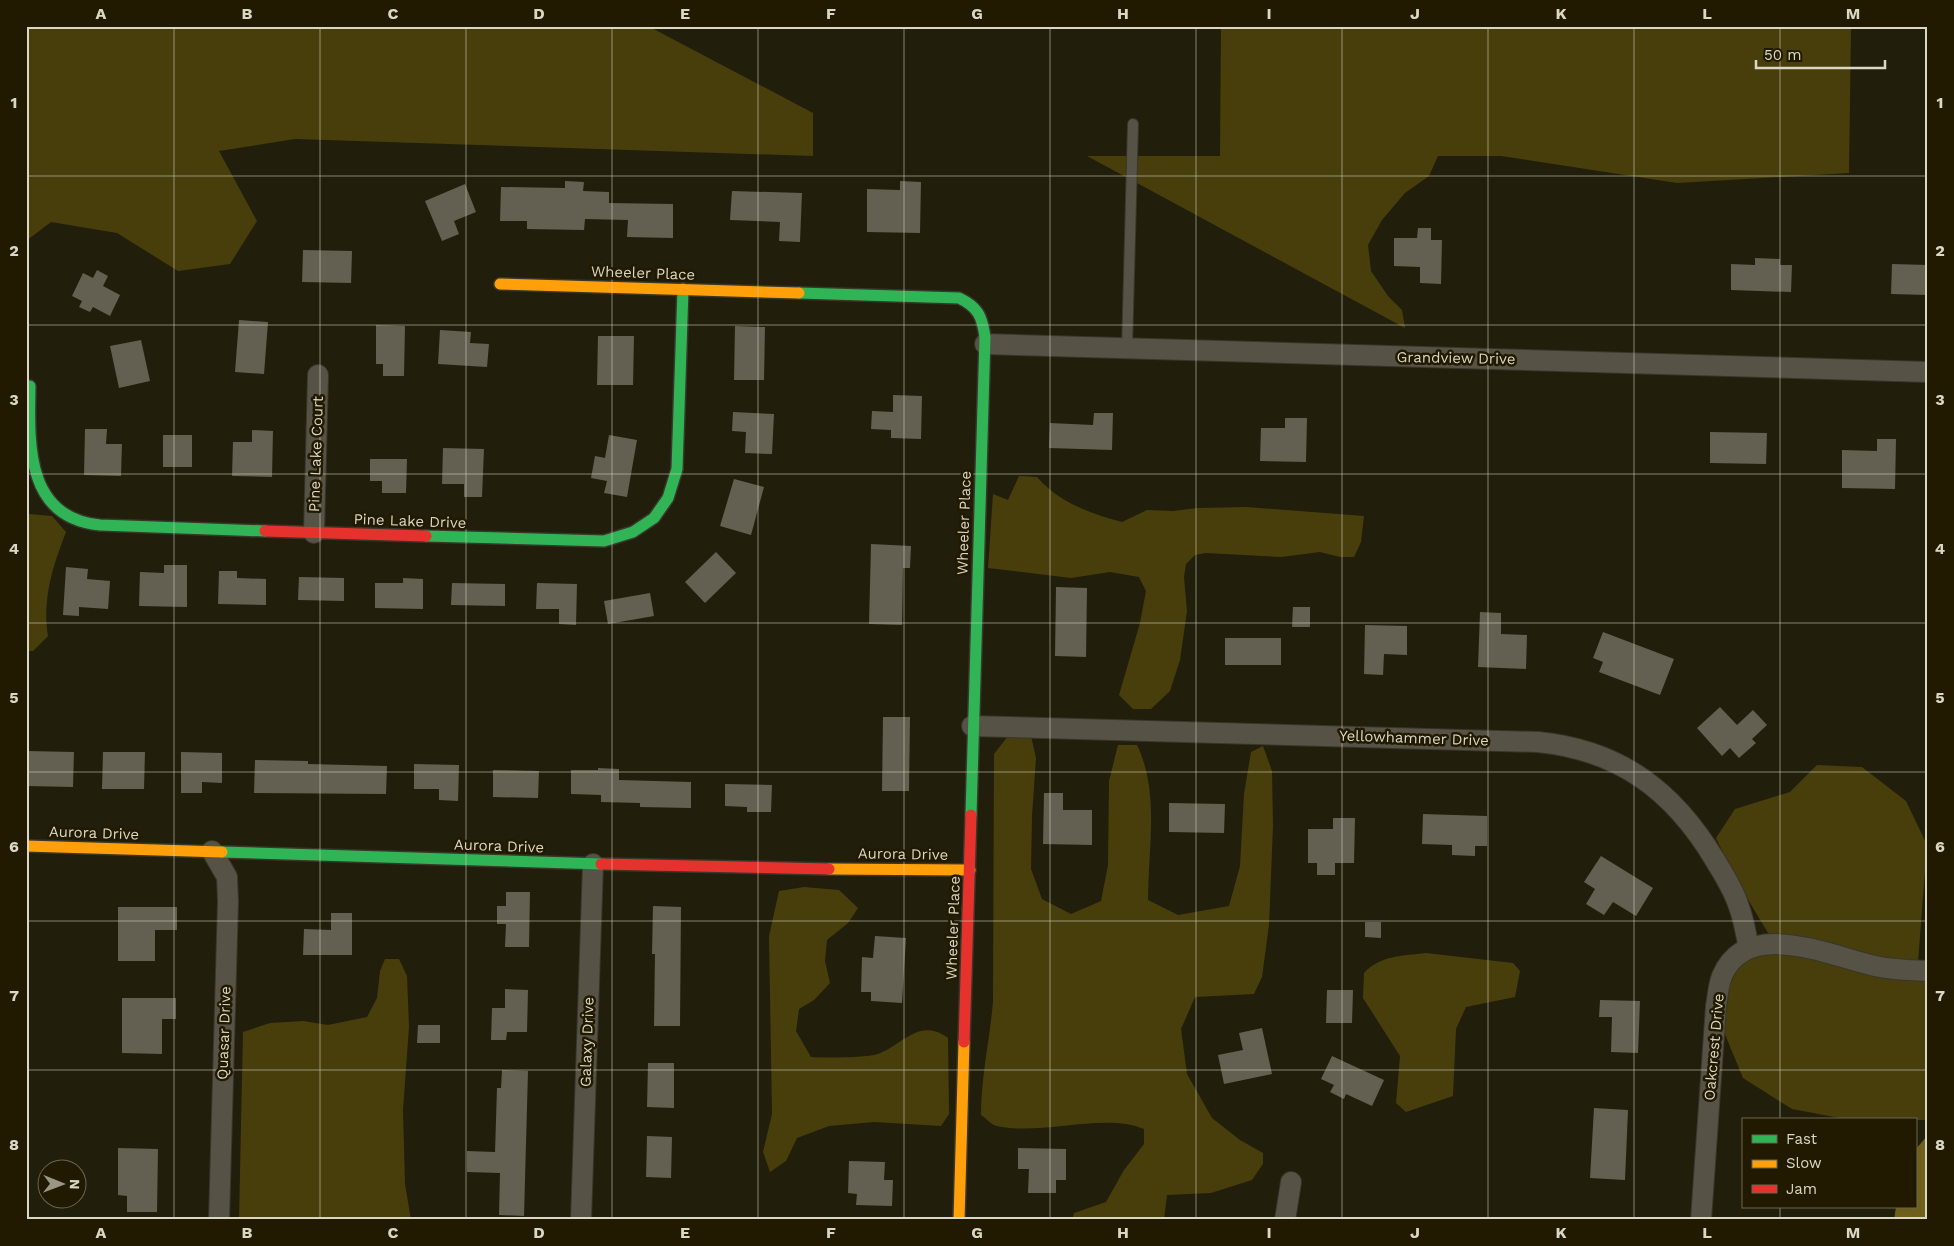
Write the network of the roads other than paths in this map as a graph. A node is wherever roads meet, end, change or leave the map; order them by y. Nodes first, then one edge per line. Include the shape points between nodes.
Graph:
1 (1133, 124) dead end
2 (500, 284) dead end
3 (683, 289) junction
4 (985, 344) junction
5 (1127, 349) junction
6 (1928, 372) edge
7 (318, 375) dead end
8 (30, 386) dead end
9 (314, 533) junction
10 (972, 726) junction
11 (26, 846) edge
12 (212, 851) junction
13 (593, 864) junction
14 (970, 870) junction
15 (1749, 948) junction
16 (1928, 971) edge
17 (1291, 1182) dead end
18 (219, 1220) edge
19 (581, 1220) edge
20 (959, 1220) edge
21 (1285, 1220) edge
22 (1701, 1220) edge

1 - 5 lane
2 - 3 street, Wheeler Place
3 - 4 street, Wheeler Place via 959,298 975,305 982,316
3 - 9 street, Pine Lake Drive via 677,469 666,505 644,528 626,537 604,542
4 - 5 street, Grandview Drive
4 - 10 street, Wheeler Place
5 - 6 street, Grandview Drive
7 - 9 street, Pine Lake Court
8 - 9 street, Pine Lake Drive via 30,442 36,479 45,496 61,512 77,521 113,526
10 - 14 street, Wheeler Place
10 - 15 street, Yellowhammer Drive via 1538,742 1581,748 1625,766 1675,805 1690,822 1728,881 1739,907
11 - 12 street, Aurora Drive
12 - 13 street, Aurora Drive
12 - 18 street, Quasar Drive via 228,877
13 - 14 street, Aurora Drive
13 - 19 street, Galaxy Drive
14 - 20 street, Wheeler Place
15 - 16 street via 1784,943 1875,966
15 - 22 street, Oakcrest Drive via 1727,967 1716,1006
17 - 21 street

